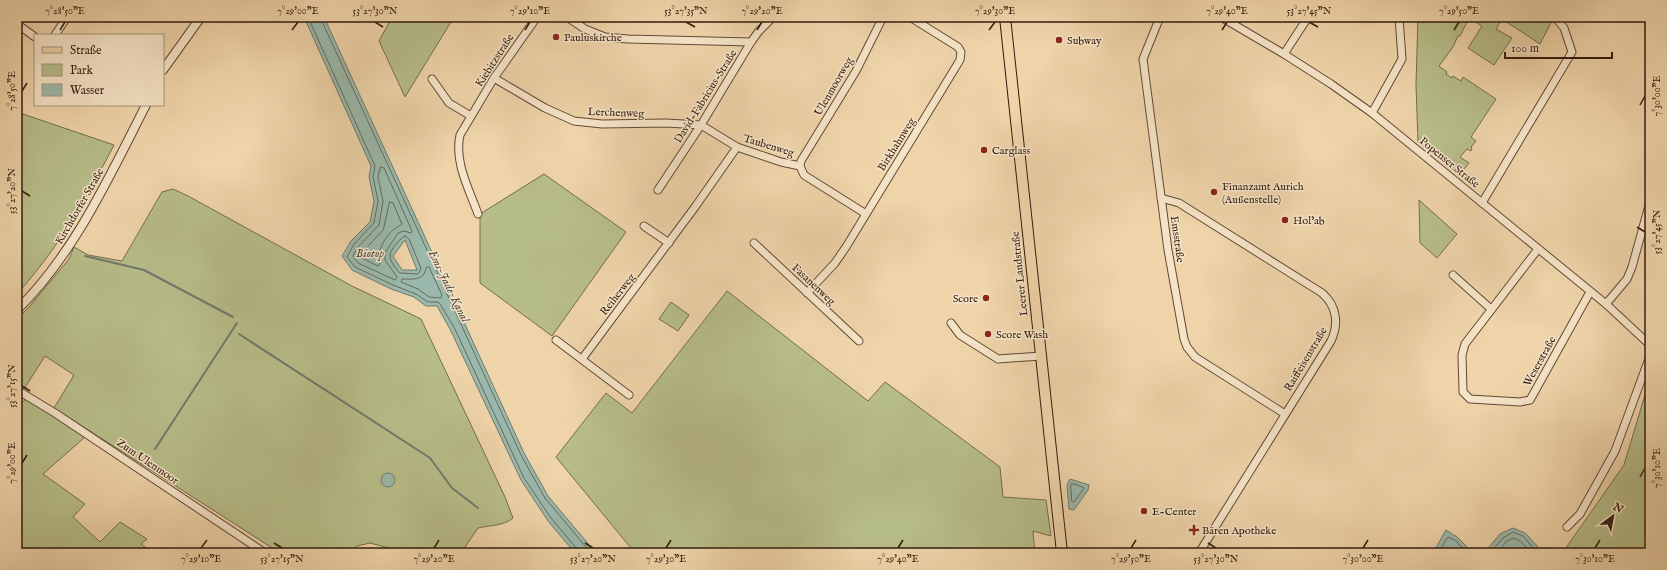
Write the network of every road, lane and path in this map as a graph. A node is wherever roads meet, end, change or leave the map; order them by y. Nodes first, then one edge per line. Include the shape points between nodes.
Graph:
1 (67, 17) edge
2 (201, 17) edge
3 (537, 17) edge
4 (567, 17) edge
5 (772, 17) edge
6 (883, 17) edge
7 (910, 17) edge
8 (1004, 17) edge
9 (1160, 17) edge
10 (1221, 17) edge
11 (1308, 17) edge
12 (1399, 17) edge
13 (1555, 17) edge
14 (17, 24) edge
15 (56, 34) edge
16 (34, 36) edge
17 (751, 42) junction
18 (1284, 54) junction
19 (164, 68) edge
20 (494, 78) junction
21 (432, 79) dead end
22 (145, 106) edge
23 (1372, 113) junction
24 (471, 116) junction
25 (701, 125) junction
26 (737, 147) junction
27 (800, 166) junction
28 (658, 190) dead end
29 (1161, 198) junction
30 (1482, 202) junction
31 (1650, 202) edge
32 (478, 214) dead end
33 (866, 214) junction
34 (644, 226) dead end
35 (669, 243) junction
36 (754, 243) dead end
37 (1538, 249) junction
38 (1453, 275) dead end
39 (1590, 292) junction
40 (807, 293) junction
41 (1606, 304) junction
42 (1491, 309) junction
43 (17, 310) edge
44 (951, 323) dead end
45 (556, 340) dead end
46 (859, 341) dead end
47 (1650, 345) edge
48 (1041, 356) junction
49 (1650, 356) edge
50 (582, 359) junction
51 (17, 390) edge
52 (629, 395) dead end
53 (1285, 414) junction
54 (1567, 527) dead end
55 (265, 553) edge
56 (363, 553) edge
57 (375, 553) edge
58 (1062, 553) edge
59 (1199, 553) edge

1 - 15 street
2 - 19 street
3 - 20 street, Kiebitzstraße
4 - 17 street via 585,29 605,37
5 - 17 street, David-Fabricius-Straße
6 - 27 street, Ulenmoorweg via 856,70
7 - 33 street, Birkhahnweg via 958,47 961,52 960,60
8 - 48 main road, Leerer Landstraße
9 - 29 street, Emsstraße via 1143,59
10 - 18 street, Popenser Straße
11 - 18 street
12 - 23 street via 1402,59
13 - 30 street via 1564,28 1572,52
14 - 16 street
17 - 25 street, David-Fabricius-Straße
18 - 23 street, Popenser Straße
20 - 24 street, Kiebitzstraße
20 - 25 street, Lerchenweg via 545,108 574,121 602,124
21 - 24 street via 449,103
22 - 43 street, Kirchdorfer Straße via 101,192 65,252 50,274
23 - 30 street, Popenser Straße
24 - 32 street, Kiebitzstraße via 460,135 458,158
25 - 26 street, Taubenweg
25 - 28 street, David-Fabricius-Straße
26 - 27 street, Taubenweg
26 - 35 street, Reiherweg
27 - 33 street, Taubenweg via 804,175
29 - 53 street, Emsstraße via 1187,347 1195,357
29 - 53 street, Raiffeisenstraße via 1179,203 1322,293 1331,304 1336,319 1332,338
30 - 37 street, Popenser Straße
31 - 41 street via 1627,279
33 - 40 street, Birkhahnweg via 835,263
34 - 35 street
35 - 50 street, Reiherweg
36 - 40 street, Fasanenweg
37 - 39 street, Popenser Straße
37 - 42 street, Weserstraße
38 - 42 street
39 - 41 street, Popenser Straße
39 - 42 street, Weserstraße via 1530,400 1520,402 1470,399 1463,392 1462,355 1465,344
40 - 46 street, Fasanenweg
41 - 47 street, Popenser Straße
44 - 48 street via 960,335 998,359
45 - 50 street
48 - 58 main road, Leerer Landstraße
49 - 54 street via 1616,451 1580,514
50 - 52 street
51 - 55 street, Zum Ulenmoor
53 - 59 street, Raiffeisenstraße
56 - 57 street

